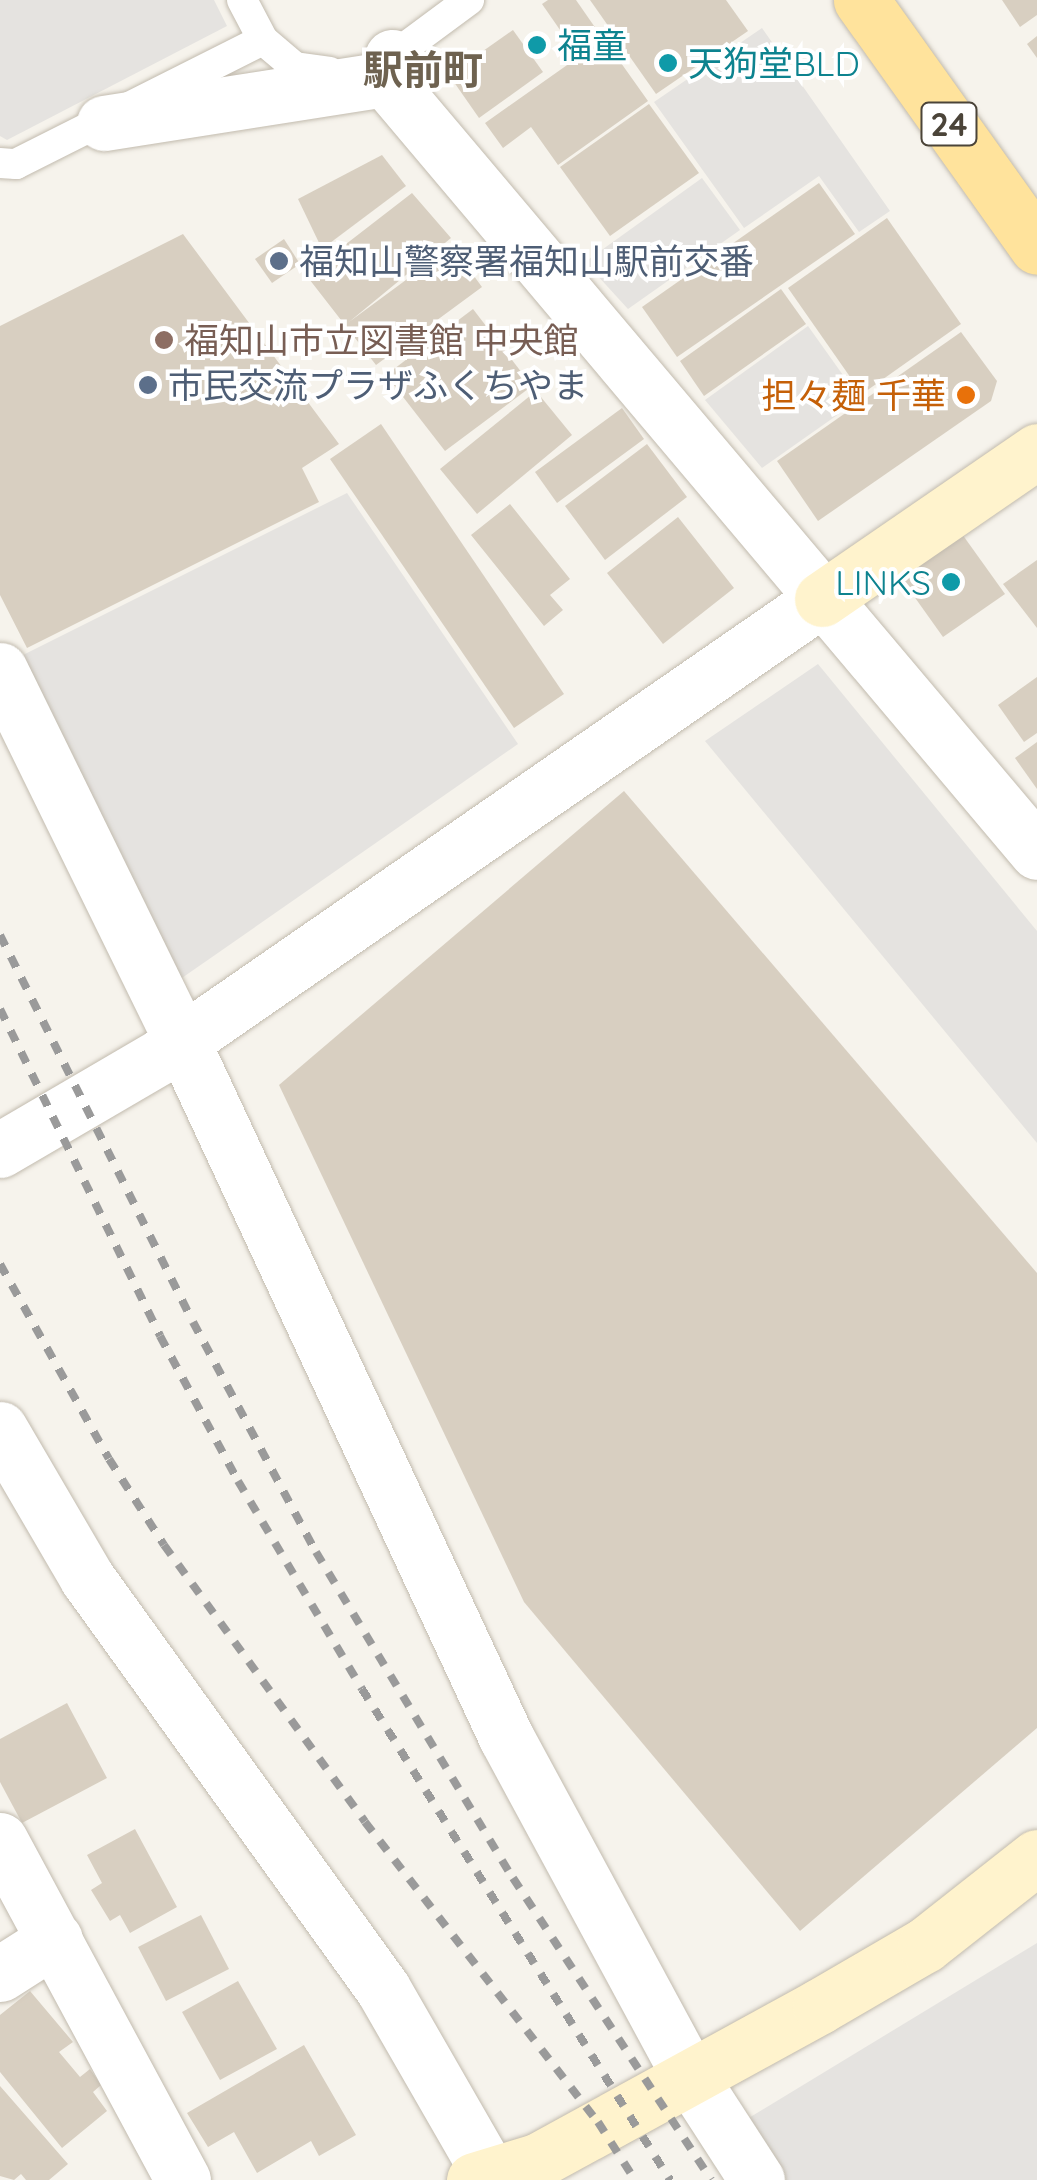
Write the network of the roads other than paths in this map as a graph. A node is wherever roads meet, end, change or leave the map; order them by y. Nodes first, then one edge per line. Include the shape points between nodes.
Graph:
1 (242, 0) edge
2 (470, 0) edge
3 (861, 0) edge
4 (264, 40) junction
5 (389, 68) junction
6 (104, 123) junction
7 (0, 162) edge
8 (1037, 248) edge
9 (1037, 451) edge
10 (822, 599) junction
11 (0, 670) edge
12 (1037, 852) edge
13 (182, 1041) junction
14 (0, 1150) edge
15 (0, 1429) edge
16 (0, 1840) edge
17 (1037, 1857) edge
18 (55, 1939) junction
19 (0, 1974) edge
20 (689, 2075) junction
21 (513, 2174) edge
22 (184, 2180) edge
23 (756, 2180) edge

1 - 4 lane
2 - 5 lane
3 - 8 main road, 24
4 - 5 lane via 296,67 340,73
4 - 6 lane
5 - 6 street
5 - 10 street
6 - 7 lane via 16,164
9 - 10 street
10 - 12 street
10 - 13 street
11 - 13 street
13 - 14 street
13 - 20 street via 506,1737
15 - 21 street via 87,1578
16 - 18 street
17 - 20 street via 925,1945
18 - 19 street
18 - 22 street
20 - 21 street
20 - 23 street

